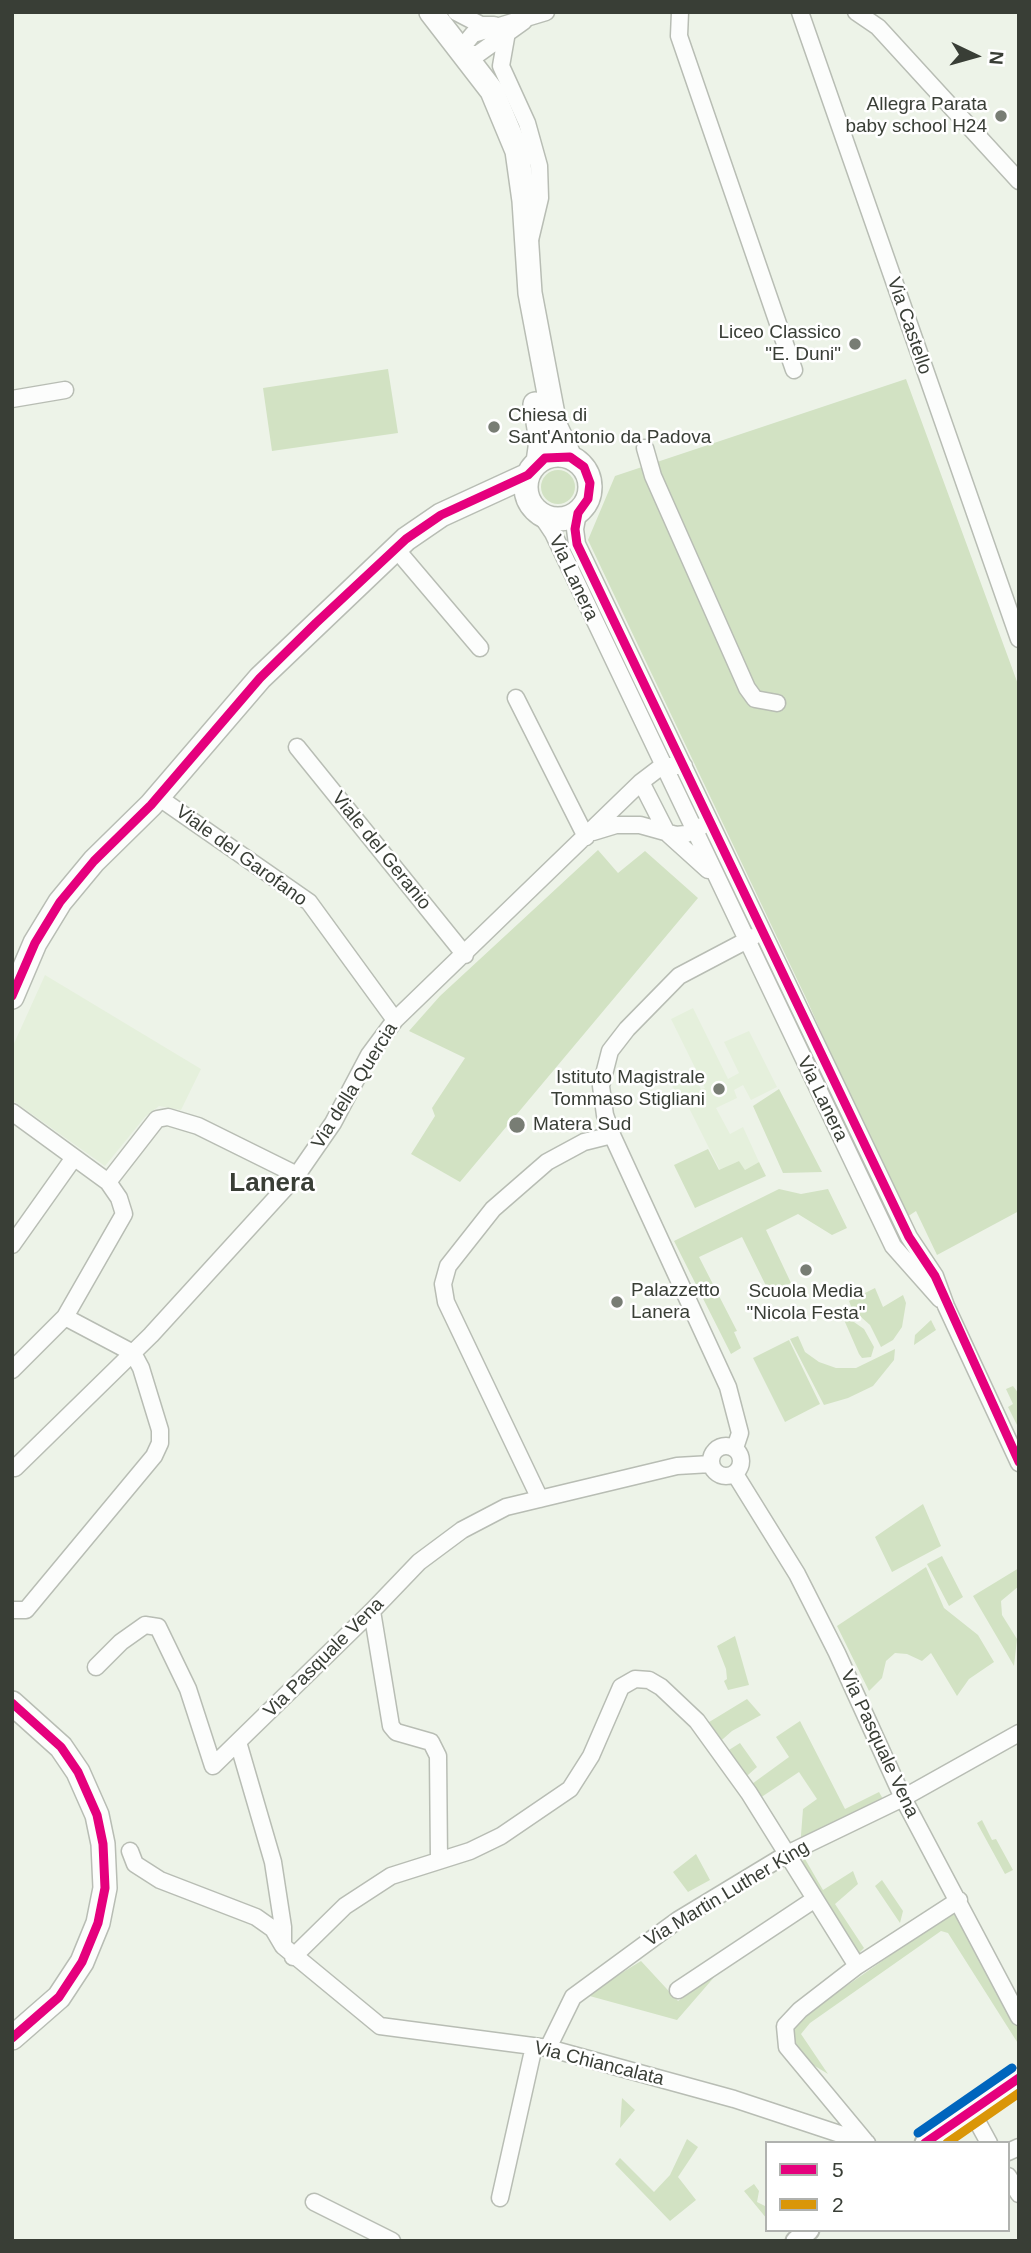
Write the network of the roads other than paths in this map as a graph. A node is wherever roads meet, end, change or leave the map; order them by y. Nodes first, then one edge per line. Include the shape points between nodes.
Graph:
1 (431, 12) edge
2 (456, 12) edge
3 (546, 12) edge
4 (680, 12) edge
5 (800, 12) edge
6 (856, 12) edge
7 (501, 29) junction
8 (463, 54) junction
9 (1019, 181) edge
10 (528, 245) junction
11 (530, 293) junction
12 (794, 370) dead end
13 (65, 390) dead end
14 (12, 399) edge
15 (645, 448) dead end
16 (570, 457) junction
17 (533, 469) junction
18 (471, 502) junction
19 (537, 511) junction
20 (578, 513) junction
21 (396, 549) junction
22 (1019, 639) edge
23 (480, 648) dead end
24 (516, 698) dead end
25 (777, 703) dead end
26 (297, 747) dead end
27 (662, 766) junction
28 (684, 766) junction
29 (642, 782) junction
30 (158, 797) junction
31 (709, 818) junction
32 (695, 831) junction
33 (667, 833) junction
34 (588, 835) junction
35 (717, 880) junction
36 (763, 932) junction
37 (746, 941) junction
38 (465, 955) junction
39 (12, 997) edge
40 (395, 1020) junction
41 (12, 1112) edge
42 (612, 1135) junction
43 (73, 1159) junction
44 (297, 1175) junction
45 (108, 1182) junction
46 (12, 1245) edge
47 (946, 1307) junction
48 (65, 1317) junction
49 (19, 1353) edge
50 (133, 1353) junction
51 (12, 1370) edge
52 (735, 1448) junction
53 (1019, 1463) edge
54 (711, 1464) junction
55 (12, 1466) edge
56 (735, 1474) junction
57 (540, 1499) junction
58 (19, 1610) edge
59 (372, 1611) junction
60 (96, 1667) dead end
61 (12, 1703) edge
62 (1019, 1733) edge
63 (238, 1742) junction
64 (902, 1798) junction
65 (130, 1851) dead end
66 (787, 1854) junction
67 (439, 1860) junction
68 (815, 1899) junction
69 (959, 1900) junction
70 (293, 1956) junction
71 (857, 1966) junction
72 (678, 1990) dead end
73 (1019, 2017) edge
74 (12, 2038) edge
75 (541, 2047) junction
76 (1019, 2078) edge
77 (971, 2110) junction
78 (863, 2141) edge
79 (865, 2141) edge
80 (928, 2141) edge
81 (988, 2141) edge
82 (500, 2198) dead end
83 (314, 2202) dead end
84 (392, 2241) edge

1 - 8 main road
2 - 7 street
3 - 7 street
4 - 12 street via 679,36
5 - 22 street, Via Castello
6 - 9 street via 878,27
7 - 8 street via 468,39
7 - 10 street via 501,66 527,123 539,166 537,221
8 - 10 main road via 492,91 517,151
10 - 11 main road
11 - 16 main road via 555,425
11 - 17 main road via 526,344 540,428
13 - 14 street
15 - 25 street via 653,476 747,688 755,699
16 - 17 main road via 554,455
16 - 20 main road via 584,467 590,483 588,499
17 - 18 main road
17 - 19 main road via 526,492
18 - 19 main road via 503,502
18 - 21 main road via 441,514
19 - 20 main road via 556,520
19 - 27 street, Via Lanera
20 - 28 street, Via Lanera via 577,544
21 - 23 street
21 - 30 main road via 260,678
24 - 34 street
26 - 38 street, Viale del Geranio
27 - 28 street
27 - 29 street, Via della Quercia
27 - 32 street, Via Lanera
28 - 31 street, Via Lanera
29 - 33 street, Via Lanera
29 - 34 street, Via della Quercia
30 - 39 main road via 60,902
30 - 40 street, Viale del Garofano via 309,902
31 - 32 street
31 - 36 street, Via Lanera
32 - 33 street
32 - 35 street, Via Lanera
33 - 34 street via 640,825 616,825
33 - 35 street, Via Lanera
34 - 38 street, Via della Quercia
35 - 37 street, Via Lanera
36 - 37 street
36 - 47 street, Via Lanera via 909,1237 935,1276
37 - 42 street via 679,976 610,1051 601,1086
37 - 47 street, Via Lanera via 893,1245
38 - 40 street, Via della Quercia
40 - 44 street, Via della Quercia
41 - 43 street
42 - 52 street via 728,1387 740,1433
42 - 57 street via 584,1142 547,1162 493,1209 448,1266 443,1284 446,1302
43 - 45 street
43 - 46 street
44 - 45 street via 198,1126 168,1117 157,1119
44 - 50 street, Via della Quercia
45 - 48 street via 120,1198 124,1214
47 - 53 street, Via Lanera
48 - 49 street
48 - 50 street
49 - 51 street
50 - 55 street, Via della Quercia via 15,1468
50 - 58 street via 160,1430 160,1443 154,1456
52 - 54 street via 716,1449
52 - 56 street via 742,1461
54 - 56 street, Via Pasquale Vena via 720,1475
54 - 57 street, Via Pasquale Vena via 677,1466
56 - 64 street, Via Pasquale Vena via 797,1574
57 - 59 street, Via Pasquale Vena via 506,1507 461,1530 419,1562
59 - 63 street, Via Pasquale Vena
59 - 67 street via 391,1726 396,1732 431,1742 438,1755
60 - 63 street, Via Pasquale Vena via 145,1625 158,1627 188,1689 213,1766
61 - 74 main road via 61,1747 78,1772 97,1815 104,1888 98,1923 82,1962 59,1997
62 - 64 street, Via Martin Luther King
63 - 70 street via 273,1862 283,1927
64 - 66 street, Via Martin Luther King
64 - 69 street, Via Pasquale Vena
65 - 70 street, Via Chiancalata via 135,1864 160,1880 256,1917 273,1929
66 - 67 street via 697,1721 661,1687 635,1679 621,1687 591,1756 570,1789 501,1836
66 - 68 street
66 - 75 street, Via Martin Luther King via 678,1920 573,1997
67 - 70 street via 391,1876 345,1906
68 - 71 street
68 - 72 street
69 - 71 street
69 - 73 street, Via Pasquale Vena
70 - 75 street, Via Chiancalata via 380,2026
71 - 79 street via 800,2010 785,2026 784,2039
75 - 78 street, Via Chiancalata via 734,2099
75 - 82 street, Via Martin Luther King
76 - 77 street
77 - 80 street
77 - 81 street
83 - 84 street

